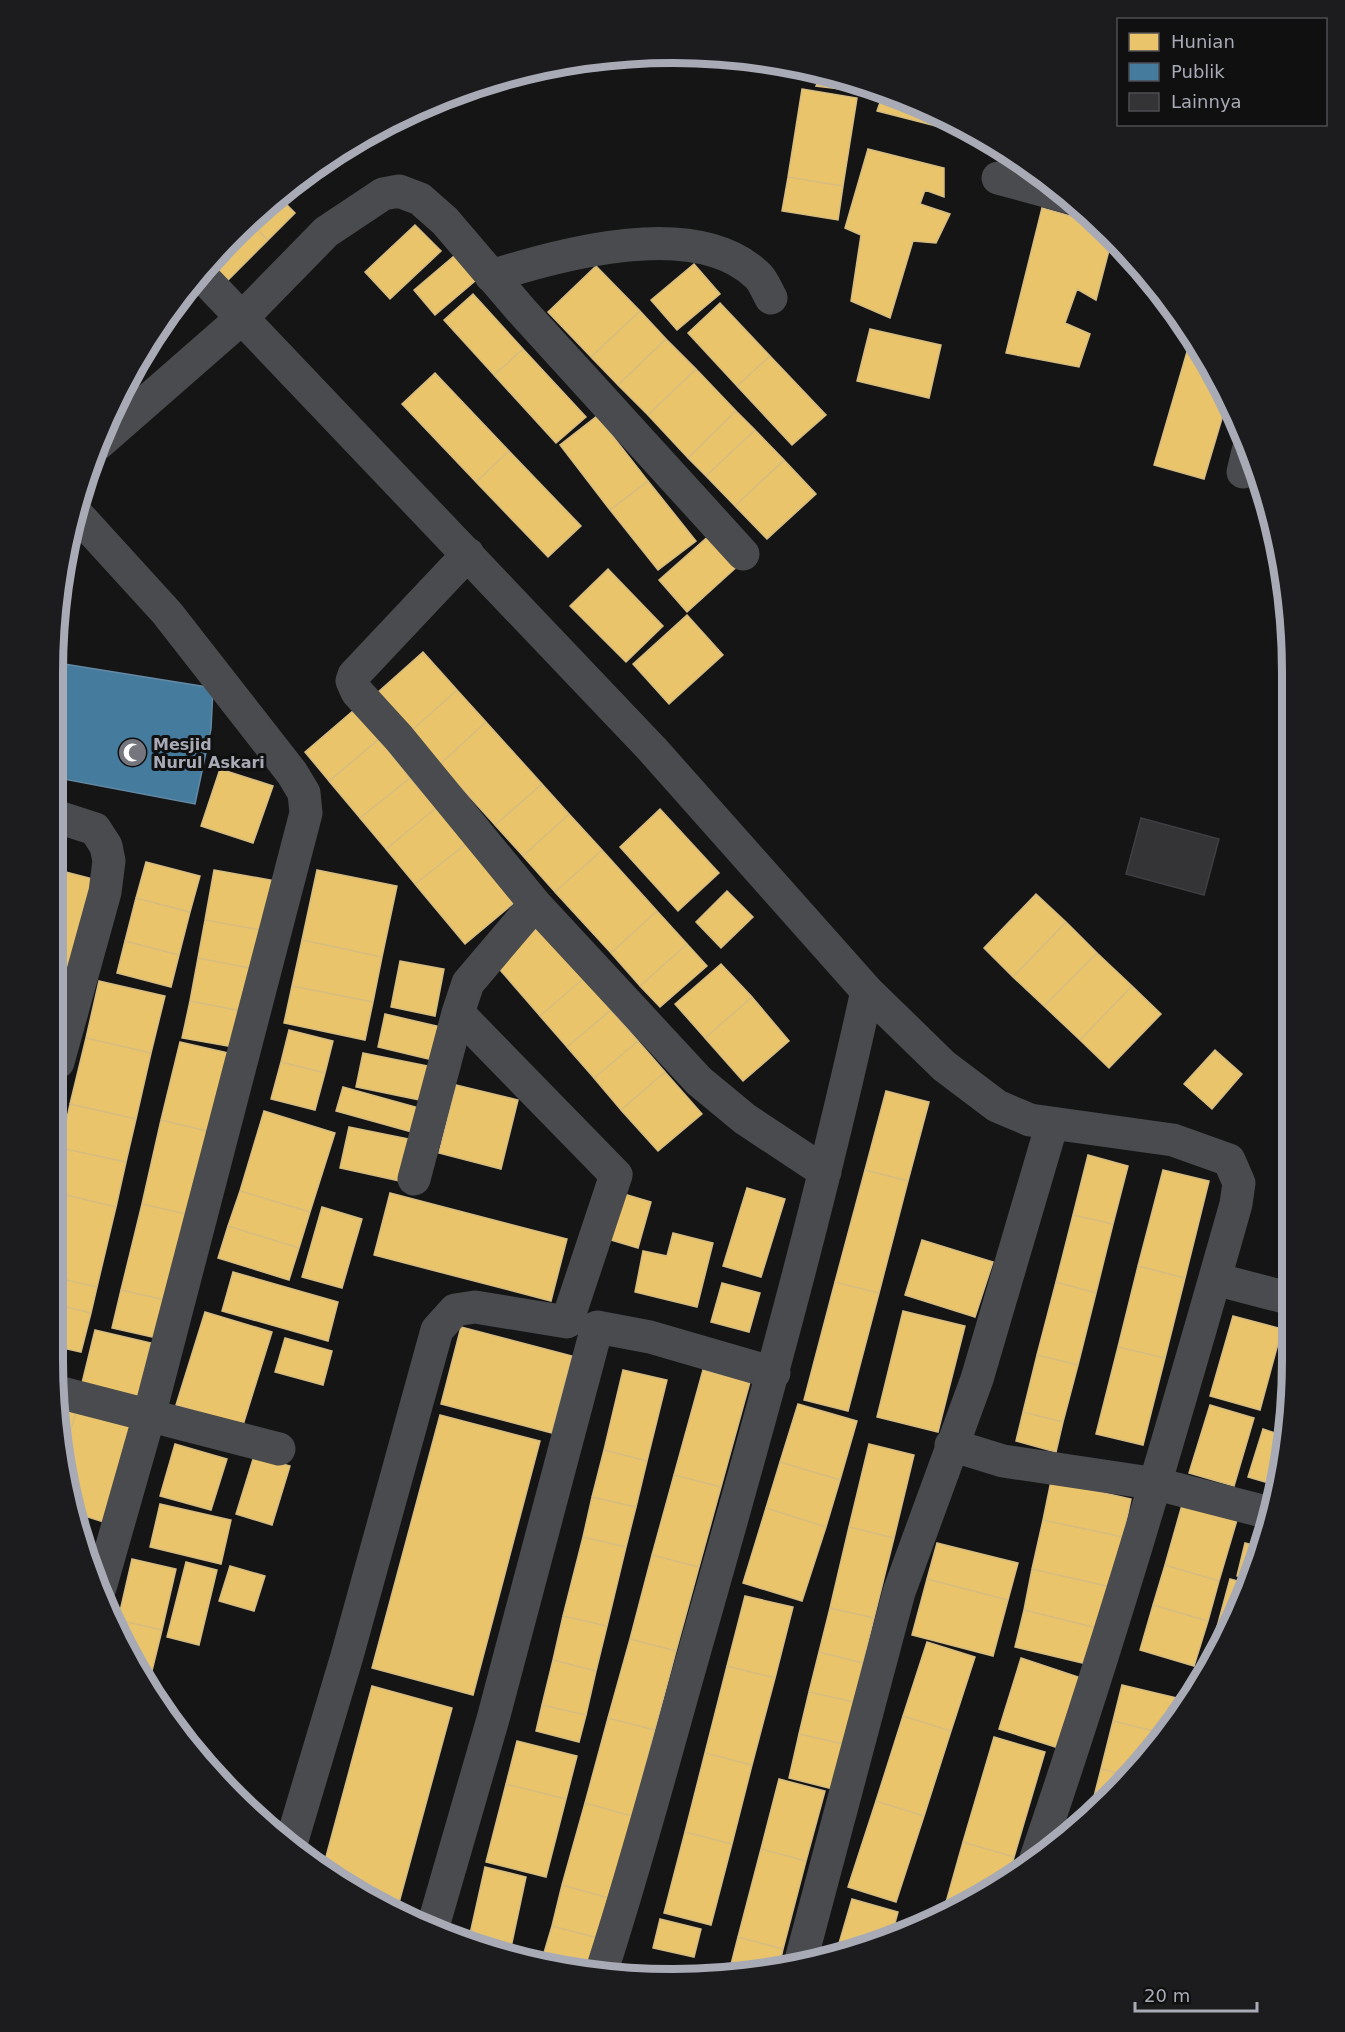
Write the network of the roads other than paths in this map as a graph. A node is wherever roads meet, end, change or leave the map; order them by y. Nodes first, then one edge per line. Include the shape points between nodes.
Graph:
1 (998, 178) dead end
2 (1047, 191) edge
3 (491, 276) junction
4 (206, 280) edge
5 (771, 298) dead end
6 (243, 317) junction
7 (113, 431) edge
8 (83, 521) edge
9 (468, 554) junction
10 (743, 554) dead end
11 (63, 819) edge
12 (535, 904) junction
13 (867, 991) junction
14 (458, 1013) junction
15 (63, 1044) edge
16 (1052, 1124) junction
17 (825, 1172) junction
18 (414, 1179) dead end
19 (1215, 1279) junction
20 (1282, 1296) edge
21 (774, 1373) junction
22 (64, 1394) edge
23 (149, 1416) junction
24 (951, 1445) junction
25 (279, 1449) dead end
26 (1157, 1484) junction
27 (1262, 1512) edge
28 (103, 1577) edge
29 (293, 1836) edge
30 (1040, 1846) edge
31 (435, 1921) edge
32 (803, 1954) edge
33 (604, 1965) edge

1 - 2 street
3 - 5 street via 606,249 685,245 713,250 740,262 758,276
3 - 6 street via 445,220 420,199 399,191 383,194 326,232
3 - 10 street
4 - 6 street
6 - 7 street
6 - 9 street
8 - 23 street via 167,613 292,773 304,793 306,813
9 - 12 street via 354,675 353,685
9 - 13 street via 652,749
11 - 15 street via 95,829 106,846 109,861 105,892
12 - 14 street via 468,983
12 - 17 street via 699,1081 745,1119
13 - 16 street via 996,1107
13 - 17 street
14 - 18 street
14 - 29 street via 616,1175 567,1322 475,1307 455,1310 437,1330
16 - 19 street via 1173,1140 1229,1160 1239,1183
16 - 24 street via 977,1379
17 - 21 street
19 - 20 street
19 - 26 street
21 - 31 street via 689,1347 597,1327 493,1719
21 - 33 street via 633,1876
22 - 23 street
23 - 25 street
23 - 28 street
24 - 26 street via 1003,1461
24 - 32 street via 898,1592
26 - 27 street
26 - 30 street

